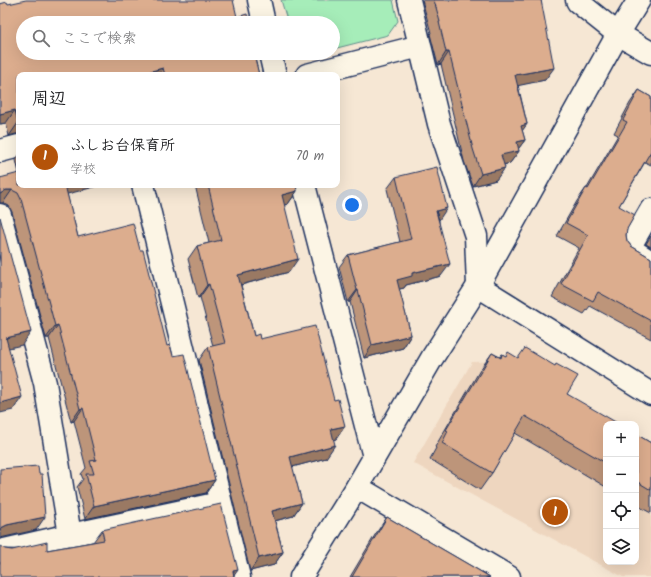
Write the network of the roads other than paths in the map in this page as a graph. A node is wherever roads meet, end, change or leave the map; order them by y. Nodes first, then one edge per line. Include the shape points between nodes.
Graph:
1 (259, 0) edge
2 (409, 0) edge
3 (577, 0) edge
4 (640, 0) edge
5 (262, 16) edge
6 (618, 34) junction
7 (420, 46) junction
8 (651, 53) edge
9 (272, 60) edge
10 (274, 72) edge
11 (319, 72) edge
12 (16, 147) edge
13 (0, 151) edge
14 (144, 188) edge
15 (305, 188) edge
16 (651, 210) edge
17 (0, 215) edge
18 (651, 262) edge
19 (478, 286) junction
20 (651, 394) edge
21 (374, 457) junction
22 (357, 487) junction
23 (220, 503) junction
24 (70, 535) junction
25 (0, 551) edge
26 (239, 577) edge
27 (301, 577) edge
28 (509, 577) edge

1 - 5 street
2 - 7 street
3 - 6 street
4 - 6 street
6 - 8 street
6 - 19 street
7 - 11 street
7 - 19 street via 439,124 476,236
9 - 10 street
12 - 13 street
14 - 23 street
15 - 21 street
16 - 18 street via 629,248
17 - 24 street via 45,383
19 - 20 street
19 - 21 street
21 - 22 street
22 - 27 street
22 - 28 street
23 - 24 street
23 - 26 street
24 - 25 street

